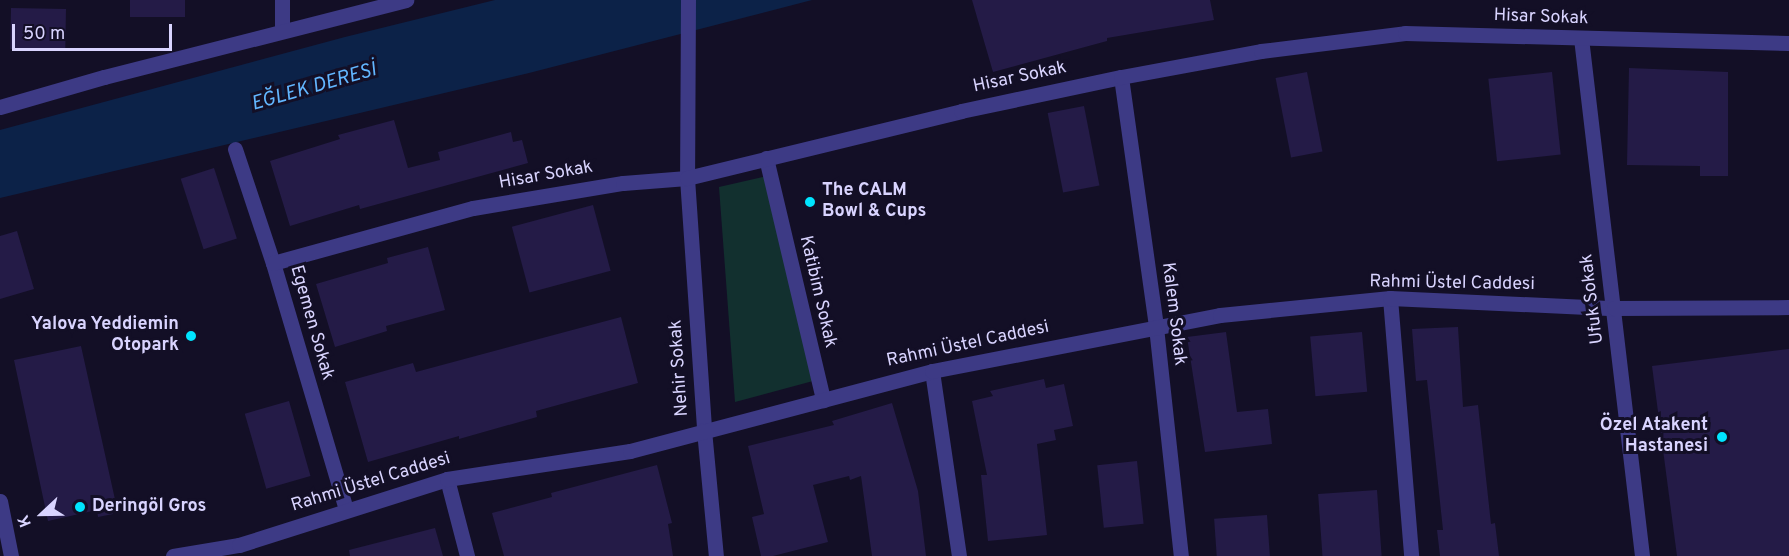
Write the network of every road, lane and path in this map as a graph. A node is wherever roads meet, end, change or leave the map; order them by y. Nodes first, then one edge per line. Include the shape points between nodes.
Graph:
1 (282, 0) edge
2 (406, 0) edge
3 (688, 0) edge
4 (282, 31) junction
5 (1581, 38) junction
6 (1789, 44) edge
7 (1121, 77) junction
8 (0, 107) edge
9 (235, 149) dead end
10 (766, 158) junction
11 (687, 178) junction
12 (273, 263) junction
13 (1390, 298) junction
14 (1789, 307) edge
15 (1614, 308) junction
16 (1156, 327) junction
17 (932, 371) junction
18 (823, 400) junction
19 (704, 430) junction
20 (447, 479) junction
21 (0, 501) edge
22 (346, 509) junction
23 (240, 550) edge
24 (12, 556) edge
25 (173, 556) edge
26 (467, 556) edge
27 (716, 556) edge
28 (959, 556) edge
29 (1181, 556) edge
30 (1411, 556) edge
31 (1642, 556) edge

1 - 4 street
2 - 4 street
3 - 11 street, Nehir Sokak
4 - 8 street
5 - 6 street, Hisar Sokak
5 - 7 street, Hisar Sokak via 1405,33 1261,51
5 - 15 street, Ufuk Sokak
7 - 10 street, Hisar Sokak
7 - 16 street, Kalem Sokak
9 - 12 street, Egemen Sokak
10 - 11 street, Hisar Sokak
10 - 18 street, Katibim Sokak
11 - 12 street, Hisar Sokak via 623,183 473,208
11 - 19 street, Nehir Sokak
12 - 22 street, Egemen Sokak
13 - 15 street, Rahmi Üstel Caddesi
13 - 16 street, Rahmi Üstel Caddesi via 1220,315
13 - 30 street
14 - 15 street, Rahmi Üstel Caddesi
15 - 31 street, Ufuk Sokak
16 - 17 street, Rahmi Üstel Caddesi
16 - 29 street, Kalem Sokak
17 - 18 street, Rahmi Üstel Caddesi
17 - 28 street
18 - 19 street, Rahmi Üstel Caddesi
19 - 20 street, Rahmi Üstel Caddesi via 630,450
19 - 27 street, Nehir Sokak
20 - 22 street, Rahmi Üstel Caddesi
20 - 26 street
21 - 24 street
22 - 23 street, Rahmi Üstel Caddesi
23 - 25 street, Rahmi Üstel Caddesi

